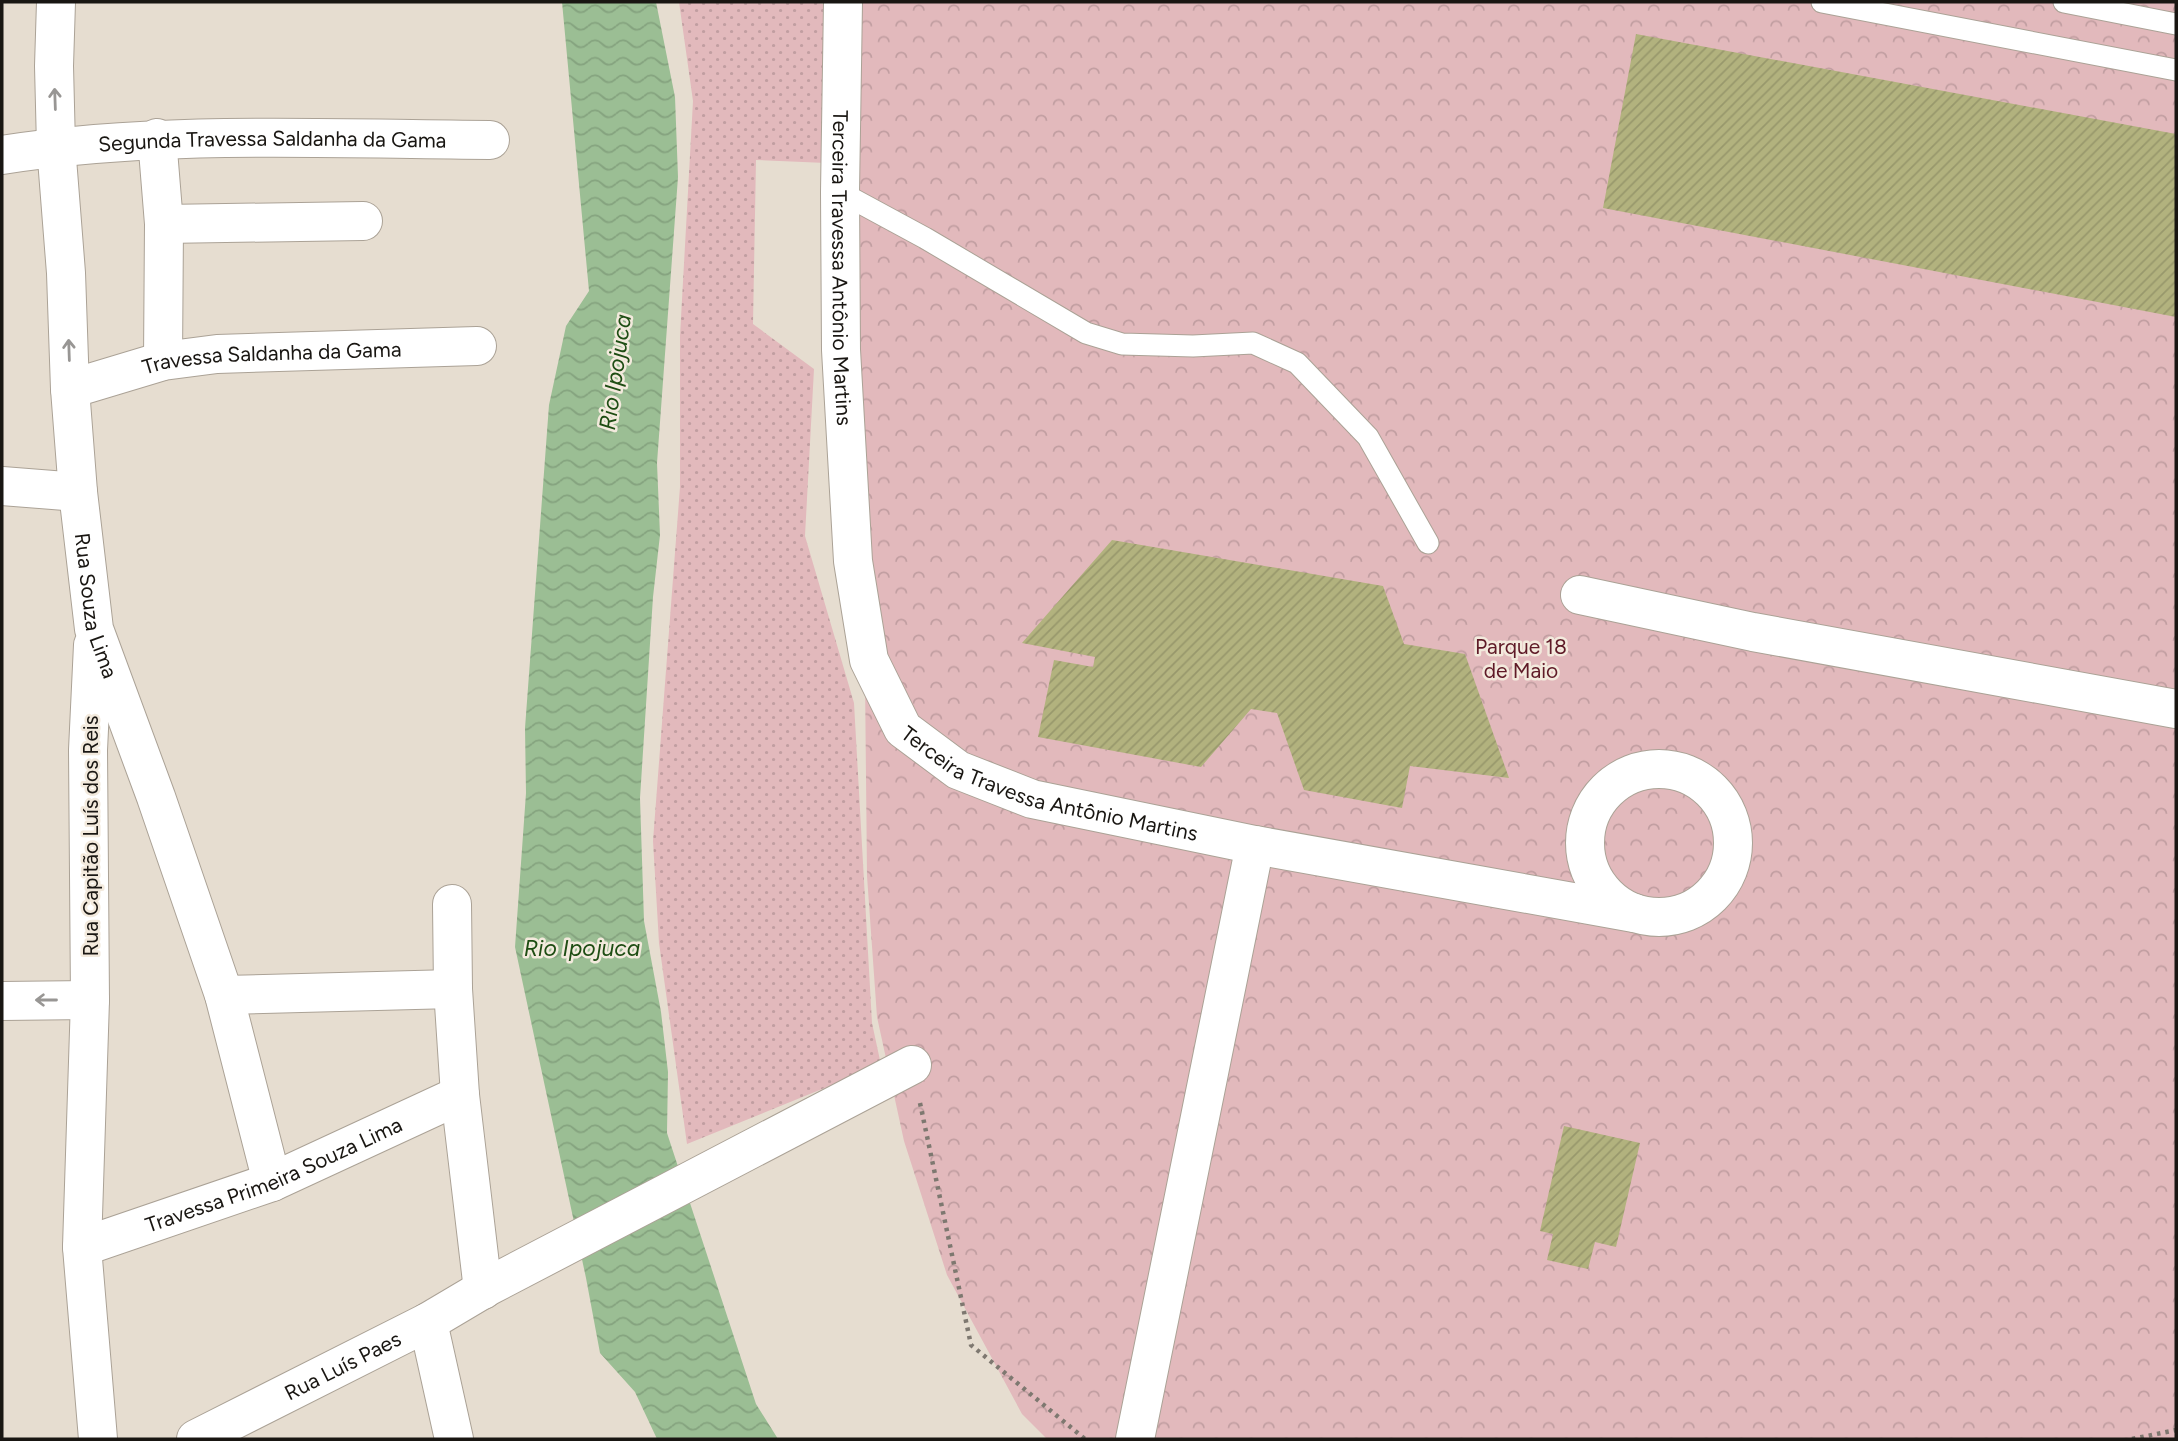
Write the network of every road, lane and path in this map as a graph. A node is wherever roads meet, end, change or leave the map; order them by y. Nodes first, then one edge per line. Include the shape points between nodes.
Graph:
1 (56, 2) edge
2 (843, 2) edge
3 (1822, 2) edge
4 (2064, 2) edge
5 (2176, 24) edge
6 (2176, 70) edge
7 (157, 138) junction
8 (489, 140) dead end
9 (57, 146) junction
10 (2, 155) edge
11 (840, 192) junction
12 (363, 221) dead end
13 (164, 224) junction
14 (477, 346) dead end
15 (163, 361) junction
16 (70, 389) junction
17 (2, 486) edge
18 (78, 492) junction
19 (1428, 543) dead end
20 (1580, 595) dead end
21 (94, 629) junction
22 (2176, 709) edge
23 (1255, 845) junction
24 (452, 904) dead end
25 (1634, 913) dead end
26 (453, 989) junction
27 (224, 995) junction
28 (2, 1000) edge
29 (90, 1000) junction
30 (912, 1065) joint
31 (460, 1095) junction
32 (272, 1182) junction
33 (82, 1247) junction
34 (485, 1288) junction
35 (428, 1322) junction
36 (2176, 1430) edge
37 (98, 1439) edge
38 (196, 1439) edge
39 (454, 1439) edge
40 (1085, 1439) edge
41 (1135, 1439) edge
42 (2132, 1439) edge

9 -> 1 street, Rua Souza Lima
2 - 11 street, Terceira Travessa Antônio Martins
3 - 6 lane
4 - 5 lane
7 - 8 street, Segunda Travessa Saldanha da Gama
7 - 9 street, Segunda Travessa Saldanha da Gama
7 - 13 street
9 - 10 street, Segunda Travessa Saldanha da Gama
16 -> 9 street, Rua Souza Lima
11 - 19 lane via 926,237 1086,333 1122,344 1253,343 1297,363 1368,437
11 - 23 street, Terceira Travessa Antônio Martins via 841,350 853,561 869,660 902,729 958,771 1032,799
12 - 13 street
13 - 15 street
14 - 15 street, Travessa Saldanha da Gama via 257,351
15 - 16 street, Travessa Saldanha da Gama
16 - 18 street, Rua Souza Lima
17 - 18 street
18 - 21 street, Rua Souza Lima
20 - 22 street via 1753,632
21 - 27 street, Rua Souza Lima
21 - 29 street, Rua Capitão Luís dos Reis via 88,750
23 - 25 street, Terceira Travessa Antônio Martins
23 - 41 street
24 - 26 street
26 - 27 street
26 - 31 street
27 - 32 street, Rua Souza Lima
29 -> 28 street
29 - 33 street, Rua Capitão Luís dos Reis
30 - 34 street, Rua Luís Paes
30 - 40 path via 971,1345
31 - 32 street, Travessa Primeira Souza Lima
31 - 34 street
32 - 33 street, Travessa Primeira Souza Lima
33 - 37 street, Rua Capitão Luís dos Reis
34 - 35 street, Rua Luís Paes
35 - 38 street, Rua Luís Paes
35 - 39 street
36 - 42 path

